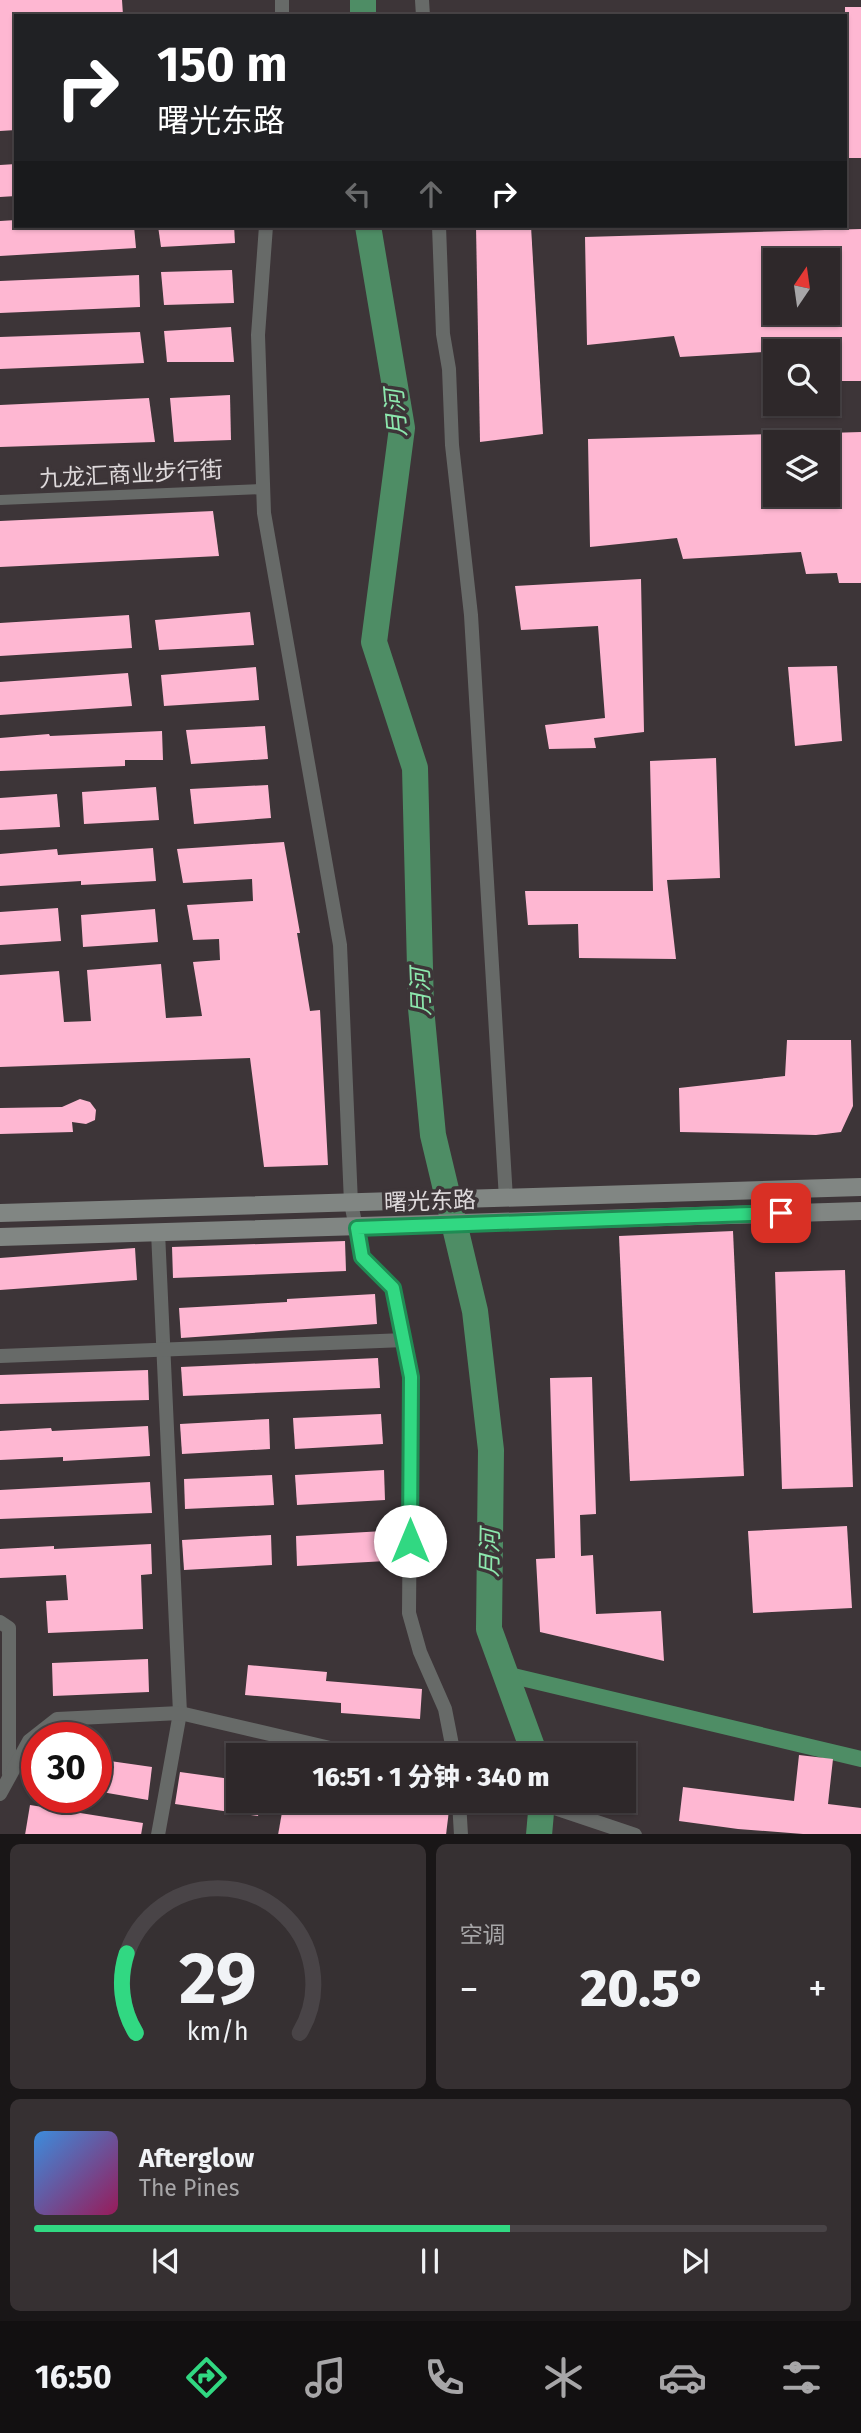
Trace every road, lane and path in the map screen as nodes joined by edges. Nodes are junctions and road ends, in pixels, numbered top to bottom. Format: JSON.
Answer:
{"nodes":[{"id":1,"x":266,"y":228,"type":"edge"},
{"id":2,"x":439,"y":228,"type":"edge"},
{"id":3,"x":263,"y":489,"type":"junction"},
{"id":4,"x":0,"y":500,"type":"edge"},
{"id":5,"x":861,"y":1187,"type":"edge"},
{"id":6,"x":506,"y":1199,"type":"junction"},
{"id":7,"x":351,"y":1203,"type":"junction"},
{"id":8,"x":861,"y":1211,"type":"edge"},
{"id":9,"x":0,"y":1213,"type":"edge"},
{"id":10,"x":357,"y":1228,"type":"junction"},
{"id":11,"x":158,"y":1232,"type":"junction"},
{"id":12,"x":0,"y":1237,"type":"edge"},
{"id":13,"x":405,"y":1340,"type":"junction"},
{"id":14,"x":163,"y":1349,"type":"junction"},
{"id":15,"x":0,"y":1356,"type":"edge"},
{"id":16,"x":0,"y":1622,"type":"edge"},
{"id":17,"x":180,"y":1713,"type":"junction"},
{"id":18,"x":309,"y":1743,"type":"edge"},
{"id":19,"x":452,"y":1743,"type":"edge"},
{"id":20,"x":9,"y":1775,"type":"junction"},
{"id":21,"x":0,"y":1794,"type":"edge"},
{"id":22,"x":460,"y":1813,"type":"edge"},
{"id":23,"x":571,"y":1813,"type":"edge"},
{"id":24,"x":158,"y":1834,"type":"edge"},
{"id":25,"x":461,"y":1834,"type":"edge"},
{"id":26,"x":632,"y":1834,"type":"edge"}],
"edges":[{"from":1,"to":3,"type":"street"},
{"from":2,"to":6,"type":"street"},
{"from":3,"to":4,"type":"street","name":"九龙汇商业步行街"},
{"from":3,"to":7,"type":"street"},
{"from":5,"to":6,"type":"main road","name":"曙光东路"},
{"from":6,"to":7,"type":"main road","name":"曙光东路"},
{"from":7,"to":9,"type":"main road","name":"曙光东路"},
{"from":7,"to":10,"type":"street"},
{"from":8,"to":10,"type":"main road","name":"曙光东路"},
{"from":10,"to":11,"type":"main road","name":"曙光东路"},
{"from":10,"to":13,"type":"street"},
{"from":11,"to":12,"type":"main road","name":"曙光东路"},
{"from":11,"to":14,"type":"street"},
{"from":13,"to":14,"type":"street"},
{"from":13,"to":19,"type":"street"},
{"from":14,"to":15,"type":"street"},
{"from":14,"to":17,"type":"street"},
{"from":16,"to":20,"type":"street"},
{"from":17,"to":18,"type":"street"},
{"from":17,"to":20,"type":"street"},
{"from":17,"to":24,"type":"street"},
{"from":20,"to":21,"type":"street"},
{"from":22,"to":25,"type":"street"},
{"from":23,"to":26,"type":"street"}]}
